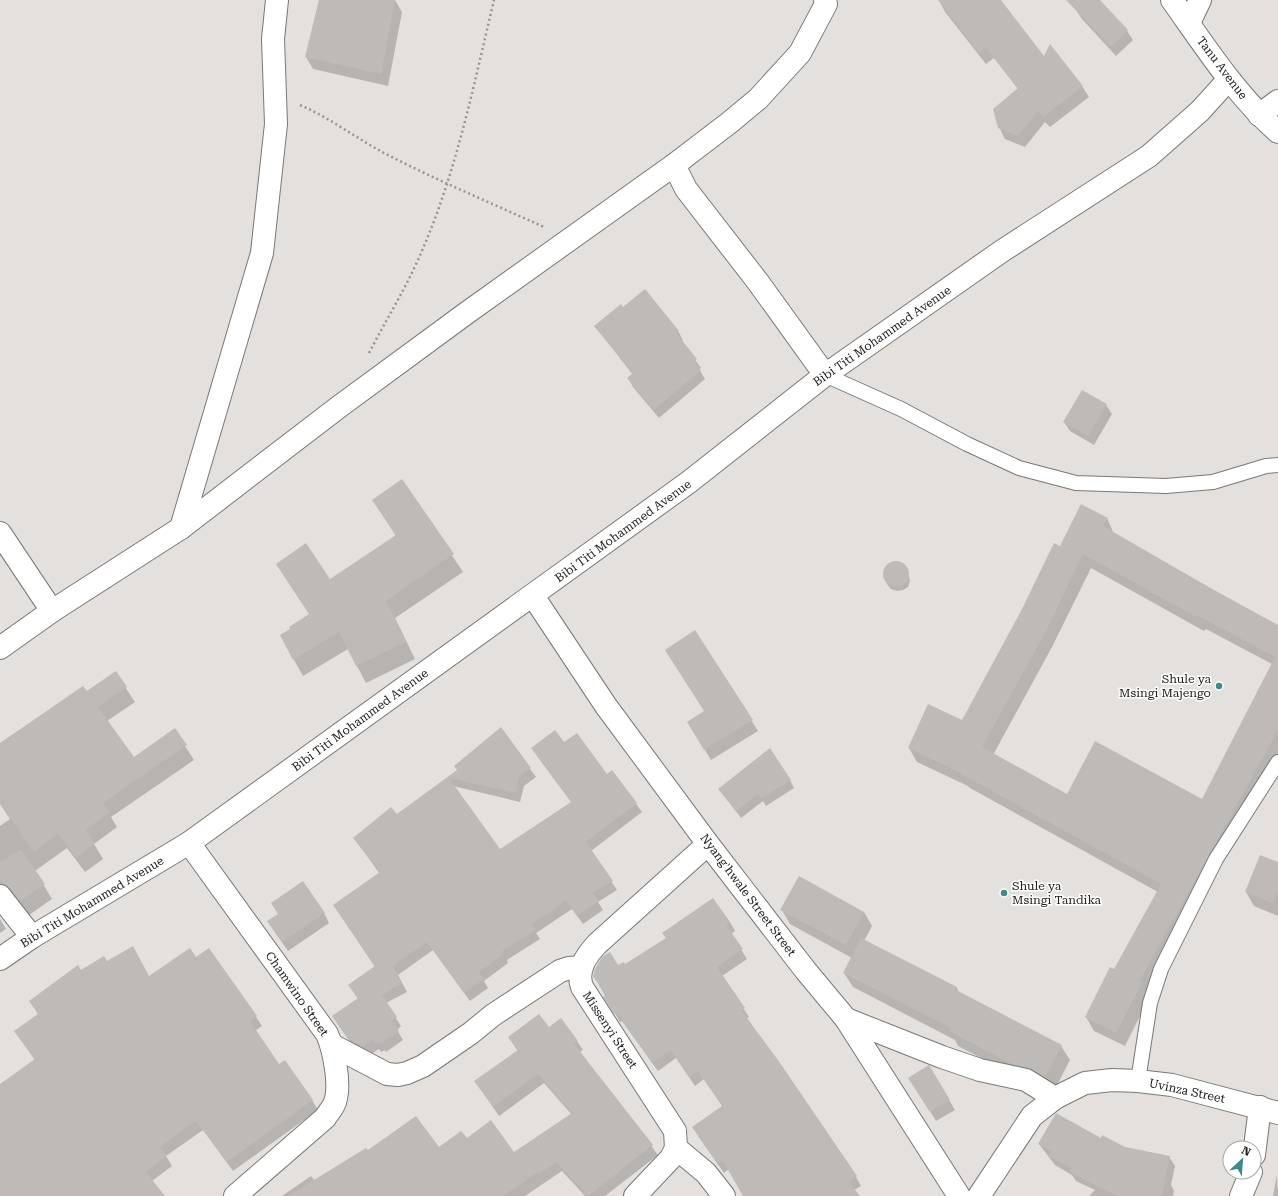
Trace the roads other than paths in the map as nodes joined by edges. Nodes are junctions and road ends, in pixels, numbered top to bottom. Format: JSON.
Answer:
{"nodes":[{"id":1,"x":277,"y":0,"type":"edge"},
{"id":2,"x":825,"y":0,"type":"edge"},
{"id":3,"x":1172,"y":0,"type":"edge"},
{"id":4,"x":1200,"y":0,"type":"edge"},
{"id":5,"x":1189,"y":23,"type":"junction"},
{"id":6,"x":1228,"y":80,"type":"junction"},
{"id":7,"x":1278,"y":101,"type":"edge"},
{"id":8,"x":1259,"y":115,"type":"junction"},
{"id":9,"x":1278,"y":132,"type":"edge"},
{"id":10,"x":674,"y":165,"type":"junction"},
{"id":11,"x":825,"y":375,"type":"junction"},
{"id":12,"x":1278,"y":464,"type":"edge"},
{"id":13,"x":181,"y":528,"type":"junction"},
{"id":14,"x":0,"y":533,"type":"edge"},
{"id":15,"x":533,"y":596,"type":"junction"},
{"id":16,"x":52,"y":611,"type":"junction"},
{"id":17,"x":0,"y":648,"type":"edge"},
{"id":18,"x":1278,"y":762,"type":"edge"},
{"id":19,"x":189,"y":843,"type":"junction"},
{"id":20,"x":708,"y":844,"type":"junction"},
{"id":21,"x":0,"y":896,"type":"edge"},
{"id":22,"x":32,"y":937,"type":"junction"},
{"id":23,"x":0,"y":959,"type":"edge"},
{"id":24,"x":582,"y":967,"type":"junction"},
{"id":25,"x":846,"y":1019,"type":"junction"},
{"id":26,"x":332,"y":1045,"type":"junction"},
{"id":27,"x":1138,"y":1081,"type":"junction"},
{"id":28,"x":1055,"y":1098,"type":"junction"},
{"id":29,"x":1269,"y":1110,"type":"edge"},
{"id":30,"x":1259,"y":1140,"type":"edge"},
{"id":31,"x":676,"y":1148,"type":"junction"},
{"id":32,"x":1248,"y":1180,"type":"edge"},
{"id":33,"x":235,"y":1196,"type":"edge"},
{"id":34,"x":635,"y":1196,"type":"edge"},
{"id":35,"x":724,"y":1196,"type":"edge"},
{"id":36,"x":959,"y":1196,"type":"edge"},
{"id":37,"x":979,"y":1196,"type":"edge"},
{"id":38,"x":1241,"y":1196,"type":"edge"}],
"edges":[{"from":1,"to":13,"type":"street"},
{"from":2,"to":10,"type":"street"},
{"from":3,"to":5,"type":"street","name":"Tanu Avenue"},
{"from":4,"to":5,"type":"street"},
{"from":5,"to":6,"type":"street","name":"Tanu Avenue"},
{"from":6,"to":8,"type":"street","name":"Tanu Avenue"},
{"from":6,"to":11,"type":"street","name":"Bibi Titi Mohammed Avenue"},
{"from":7,"to":8,"type":"street"},
{"from":8,"to":9,"type":"street","name":"Tanu Avenue"},
{"from":10,"to":11,"type":"street"},
{"from":10,"to":13,"type":"street"},
{"from":11,"to":12,"type":"lane"},
{"from":11,"to":15,"type":"street","name":"Bibi Titi Mohammed Avenue"},
{"from":13,"to":16,"type":"street"},
{"from":14,"to":16,"type":"street"},
{"from":15,"to":19,"type":"street","name":"Bibi Titi Mohammed Avenue"},
{"from":15,"to":20,"type":"street","name":"Nyang'hwale Street Street"},
{"from":16,"to":17,"type":"street"},
{"from":18,"to":27,"type":"lane"},
{"from":19,"to":22,"type":"street","name":"Bibi Titi Mohammed Avenue"},
{"from":19,"to":26,"type":"street","name":"Chamwino Street"},
{"from":20,"to":24,"type":"street"},
{"from":20,"to":25,"type":"street","name":"Nyang'hwale Street Street"},
{"from":21,"to":22,"type":"street"},
{"from":22,"to":23,"type":"street","name":"Bibi Titi Mohammed Avenue"},
{"from":24,"to":26,"type":"street"},
{"from":24,"to":31,"type":"street","name":"Missenyi Street"},
{"from":25,"to":28,"type":"street"},
{"from":25,"to":36,"type":"street","name":"Nyang'hwale Street Street"},
{"from":26,"to":33,"type":"street","name":"Chamwino Street"},
{"from":27,"to":28,"type":"street","name":"Uvinza Street"},
{"from":27,"to":29,"type":"street","name":"Uvinza Street"},
{"from":28,"to":37,"type":"street","name":"Uvinza Street"},
{"from":29,"to":30,"type":"street"},
{"from":31,"to":34,"type":"street"},
{"from":31,"to":35,"type":"street"},
{"from":32,"to":38,"type":"street"}]}
